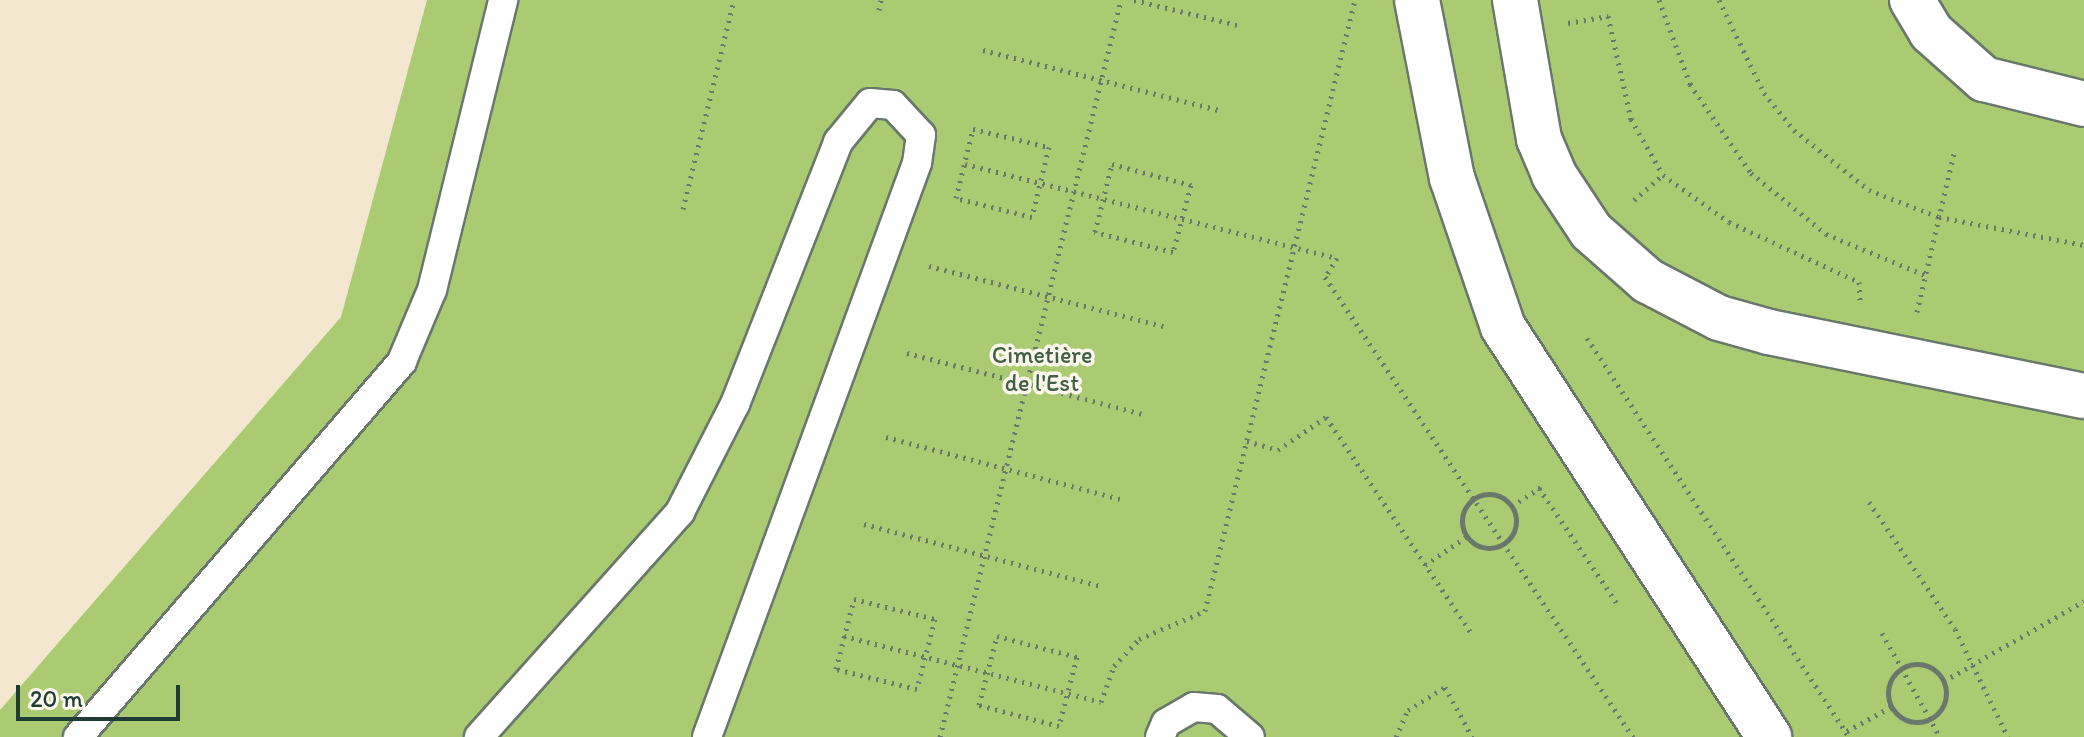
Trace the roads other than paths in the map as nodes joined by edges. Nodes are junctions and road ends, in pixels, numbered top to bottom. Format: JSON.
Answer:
{"nodes":[{"id":1,"x":503,"y":0,"type":"edge"},
{"id":2,"x":1417,"y":0,"type":"edge"},
{"id":3,"x":1515,"y":0,"type":"edge"},
{"id":4,"x":1912,"y":0,"type":"edge"},
{"id":5,"x":2084,"y":104,"type":"edge"},
{"id":6,"x":2084,"y":396,"type":"edge"},
{"id":7,"x":78,"y":737,"type":"edge"},
{"id":8,"x":479,"y":737,"type":"edge"},
{"id":9,"x":707,"y":737,"type":"edge"},
{"id":10,"x":1160,"y":737,"type":"edge"},
{"id":11,"x":1250,"y":737,"type":"edge"},
{"id":12,"x":1769,"y":737,"type":"edge"}],
"edges":[{"from":1,"to":7,"type":"lane"},
{"from":2,"to":12,"type":"street"},
{"from":3,"to":6,"type":"street"},
{"from":4,"to":5,"type":"street"},
{"from":8,"to":9,"type":"lane"},
{"from":10,"to":11,"type":"lane"}]}
